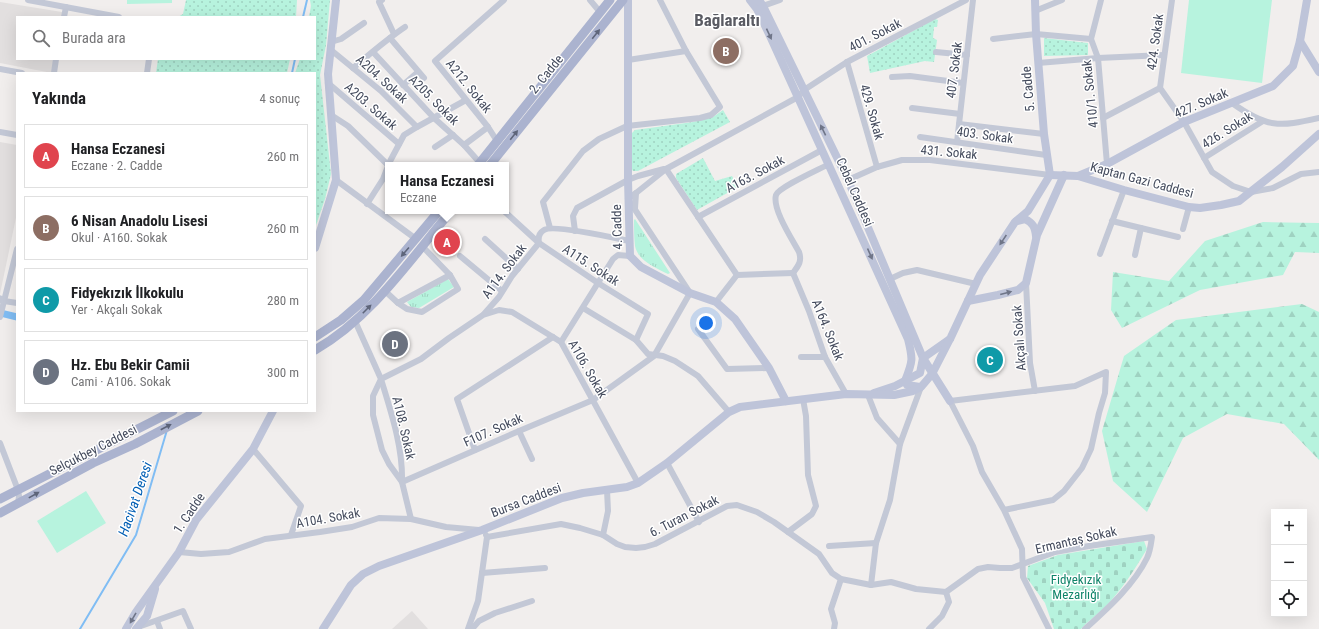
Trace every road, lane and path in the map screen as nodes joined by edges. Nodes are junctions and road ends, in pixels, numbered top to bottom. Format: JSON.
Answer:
{"nodes":[{"id":1,"x":28,"y":0,"type":"edge"},
{"id":2,"x":336,"y":0,"type":"edge"},
{"id":3,"x":382,"y":0,"type":"edge"},
{"id":4,"x":504,"y":0,"type":"edge"},
{"id":5,"x":590,"y":0,"type":"edge"},
{"id":6,"x":610,"y":0,"type":"edge"},
{"id":7,"x":623,"y":0,"type":"edge"},
{"id":8,"x":628,"y":0,"type":"edge"},
{"id":9,"x":660,"y":0,"type":"edge"},
{"id":10,"x":750,"y":0,"type":"edge"},
{"id":11,"x":780,"y":0,"type":"edge"},
{"id":12,"x":966,"y":0,"type":"edge"},
{"id":13,"x":973,"y":0,"type":"edge"},
{"id":14,"x":1035,"y":0,"type":"edge"},
{"id":15,"x":1062,"y":0,"type":"edge"},
{"id":16,"x":1101,"y":0,"type":"edge"},
{"id":17,"x":1172,"y":0,"type":"edge"},
{"id":18,"x":1307,"y":0,"type":"edge"},
{"id":19,"x":760,"y":5,"type":"edge"},
{"id":20,"x":66,"y":7,"type":"junction"},
{"id":21,"x":1035,"y":11,"type":"junction"},
{"id":22,"x":600,"y":12,"type":"junction"},
{"id":23,"x":64,"y":16,"type":"edge"},
{"id":24,"x":114,"y":16,"type":"edge"},
{"id":25,"x":364,"y":23,"type":"dead end"},
{"id":26,"x":405,"y":27,"type":"dead end"},
{"id":27,"x":1036,"y":34,"type":"junction"},
{"id":28,"x":392,"y":36,"type":"junction"},
{"id":29,"x":993,"y":39,"type":"dead end"},
{"id":30,"x":1091,"y":39,"type":"junction"},
{"id":31,"x":1300,"y":41,"type":"junction"},
{"id":32,"x":331,"y":46,"type":"junction"},
{"id":33,"x":686,"y":51,"type":"junction"},
{"id":34,"x":373,"y":52,"type":"junction"},
{"id":35,"x":936,"y":52,"type":"dead end"},
{"id":36,"x":967,"y":55,"type":"junction"},
{"id":37,"x":1164,"y":55,"type":"junction"},
{"id":38,"x":1098,"y":58,"type":"junction"},
{"id":39,"x":56,"y":60,"type":"edge"},
{"id":40,"x":149,"y":60,"type":"edge"},
{"id":41,"x":628,"y":60,"type":"junction"},
{"id":42,"x":847,"y":62,"type":"junction"},
{"id":43,"x":1038,"y":63,"type":"junction"},
{"id":44,"x":353,"y":68,"type":"junction"},
{"id":45,"x":0,"y":69,"type":"edge"},
{"id":46,"x":16,"y":72,"type":"edge"},
{"id":47,"x":54,"y":72,"type":"edge"},
{"id":48,"x":147,"y":72,"type":"edge"},
{"id":49,"x":418,"y":72,"type":"junction"},
{"id":50,"x":1319,"y":72,"type":"edge"},
{"id":51,"x":892,"y":77,"type":"dead end"},
{"id":52,"x":424,"y":78,"type":"dead end"},
{"id":53,"x":328,"y":83,"type":"junction"},
{"id":54,"x":963,"y":83,"type":"junction"},
{"id":55,"x":403,"y":85,"type":"junction"},
{"id":56,"x":1160,"y":88,"type":"junction"},
{"id":57,"x":804,"y":90,"type":"junction"},
{"id":58,"x":798,"y":97,"type":"junction"},
{"id":59,"x":466,"y":100,"type":"junction"},
{"id":60,"x":1232,"y":103,"type":"junction"},
{"id":61,"x":912,"y":108,"type":"dead end"},
{"id":62,"x":960,"y":114,"type":"junction"},
{"id":63,"x":331,"y":115,"type":"junction"},
{"id":64,"x":434,"y":118,"type":"junction"},
{"id":65,"x":1103,"y":118,"type":"junction"},
{"id":66,"x":1319,"y":118,"type":"edge"},
{"id":67,"x":1263,"y":121,"type":"junction"},
{"id":68,"x":1184,"y":122,"type":"junction"},
{"id":69,"x":959,"y":124,"type":"junction"},
{"id":70,"x":488,"y":126,"type":"junction"},
{"id":71,"x":628,"y":126,"type":"junction"},
{"id":72,"x":417,"y":127,"type":"junction"},
{"id":73,"x":0,"y":132,"type":"edge"},
{"id":74,"x":1044,"y":134,"type":"junction"},
{"id":75,"x":1319,"y":134,"type":"edge"},
{"id":76,"x":16,"y":135,"type":"edge"},
{"id":77,"x":452,"y":135,"type":"junction"},
{"id":78,"x":920,"y":137,"type":"dead end"},
{"id":79,"x":497,"y":141,"type":"junction"},
{"id":80,"x":956,"y":142,"type":"junction"},
{"id":81,"x":399,"y":144,"type":"junction"},
{"id":82,"x":464,"y":145,"type":"junction"},
{"id":83,"x":435,"y":147,"type":"dead end"},
{"id":84,"x":822,"y":150,"type":"junction"},
{"id":85,"x":835,"y":154,"type":"junction"},
{"id":86,"x":1046,"y":155,"type":"junction"},
{"id":87,"x":1204,"y":158,"type":"junction"},
{"id":88,"x":828,"y":161,"type":"junction"},
{"id":89,"x":385,"y":162,"type":"edge"},
{"id":90,"x":390,"y":162,"type":"edge"},
{"id":91,"x":477,"y":162,"type":"edge"},
{"id":92,"x":481,"y":162,"type":"edge"},
{"id":93,"x":492,"y":162,"type":"edge"},
{"id":94,"x":1107,"y":164,"type":"junction"},
{"id":95,"x":877,"y":167,"type":"junction"},
{"id":96,"x":666,"y":169,"type":"junction"},
{"id":97,"x":1319,"y":172,"type":"edge"},
{"id":98,"x":385,"y":173,"type":"edge"},
{"id":99,"x":1050,"y":175,"type":"junction"},
{"id":100,"x":1064,"y":175,"type":"junction"},
{"id":101,"x":1078,"y":176,"type":"junction"},
{"id":102,"x":336,"y":180,"type":"junction"},
{"id":103,"x":628,"y":180,"type":"junction"},
{"id":104,"x":848,"y":180,"type":"junction"},
{"id":105,"x":1124,"y":190,"type":"junction"},
{"id":106,"x":1251,"y":192,"type":"junction"},
{"id":107,"x":636,"y":193,"type":"junction"},
{"id":108,"x":628,"y":199,"type":"junction"},
{"id":109,"x":367,"y":204,"type":"junction"},
{"id":110,"x":1189,"y":206,"type":"junction"},
{"id":111,"x":635,"y":208,"type":"junction"},
{"id":112,"x":438,"y":214,"type":"edge"},
{"id":113,"x":448,"y":214,"type":"edge"},
{"id":114,"x":507,"y":214,"type":"edge"},
{"id":115,"x":698,"y":217,"type":"junction"},
{"id":116,"x":1112,"y":221,"type":"junction"},
{"id":117,"x":1015,"y":222,"type":"junction"},
{"id":118,"x":550,"y":228,"type":"junction"},
{"id":119,"x":1142,"y":228,"type":"junction"},
{"id":120,"x":1183,"y":229,"type":"dead end"},
{"id":121,"x":575,"y":231,"type":"junction"},
{"id":122,"x":1036,"y":236,"type":"junction"},
{"id":123,"x":1178,"y":237,"type":"dead end"},
{"id":124,"x":485,"y":239,"type":"dead end"},
{"id":125,"x":629,"y":241,"type":"junction"},
{"id":126,"x":419,"y":242,"type":"junction"},
{"id":127,"x":539,"y":244,"type":"junction"},
{"id":128,"x":316,"y":245,"type":"edge"},
{"id":129,"x":16,"y":253,"type":"edge"},
{"id":130,"x":1100,"y":254,"type":"dead end"},
{"id":131,"x":1135,"y":255,"type":"dead end"},
{"id":132,"x":460,"y":256,"type":"dead end"},
{"id":133,"x":630,"y":256,"type":"junction"},
{"id":134,"x":518,"y":269,"type":"junction"},
{"id":135,"x":794,"y":273,"type":"junction"},
{"id":136,"x":450,"y":275,"type":"junction"},
{"id":137,"x":736,"y":275,"type":"junction"},
{"id":138,"x":890,"y":279,"type":"junction"},
{"id":139,"x":598,"y":283,"type":"junction"},
{"id":140,"x":1026,"y":283,"type":"junction"},
{"id":141,"x":976,"y":284,"type":"junction"},
{"id":142,"x":385,"y":291,"type":"junction"},
{"id":143,"x":502,"y":291,"type":"junction"},
{"id":144,"x":690,"y":293,"type":"junction"},
{"id":145,"x":2,"y":300,"type":"edge"},
{"id":146,"x":968,"y":301,"type":"junction"},
{"id":147,"x":716,"y":302,"type":"junction"},
{"id":148,"x":16,"y":303,"type":"edge"},
{"id":149,"x":398,"y":303,"type":"junction"},
{"id":150,"x":583,"y":308,"type":"junction"},
{"id":151,"x":483,"y":315,"type":"junction"},
{"id":152,"x":0,"y":317,"type":"edge"},
{"id":153,"x":355,"y":321,"type":"junction"},
{"id":154,"x":698,"y":329,"type":"dead end"},
{"id":155,"x":316,"y":336,"type":"edge"},
{"id":156,"x":553,"y":337,"type":"junction"},
{"id":157,"x":951,"y":337,"type":"junction"},
{"id":158,"x":636,"y":340,"type":"junction"},
{"id":159,"x":561,"y":342,"type":"junction"},
{"id":160,"x":316,"y":349,"type":"edge"},
{"id":161,"x":654,"y":356,"type":"junction"},
{"id":162,"x":800,"y":357,"type":"dead end"},
{"id":163,"x":825,"y":357,"type":"junction"},
{"id":164,"x":923,"y":358,"type":"junction"},
{"id":165,"x":769,"y":368,"type":"junction"},
{"id":166,"x":932,"y":374,"type":"junction"},
{"id":167,"x":381,"y":379,"type":"junction"},
{"id":168,"x":905,"y":381,"type":"junction"},
{"id":169,"x":921,"y":388,"type":"junction"},
{"id":170,"x":1035,"y":391,"type":"junction"},
{"id":171,"x":846,"y":394,"type":"junction"},
{"id":172,"x":868,"y":395,"type":"junction"},
{"id":173,"x":803,"y":399,"type":"junction"},
{"id":174,"x":593,"y":400,"type":"junction"},
{"id":175,"x":786,"y":401,"type":"junction"},
{"id":176,"x":950,"y":401,"type":"junction"},
{"id":177,"x":171,"y":412,"type":"edge"},
{"id":178,"x":196,"y":412,"type":"edge"},
{"id":179,"x":273,"y":412,"type":"edge"},
{"id":180,"x":729,"y":412,"type":"junction"},
{"id":181,"x":519,"y":431,"type":"junction"},
{"id":182,"x":0,"y":443,"type":"edge"},
{"id":183,"x":900,"y":444,"type":"junction"},
{"id":184,"x":253,"y":449,"type":"junction"},
{"id":185,"x":475,"y":450,"type":"junction"},
{"id":186,"x":92,"y":452,"type":"junction"},
{"id":187,"x":532,"y":459,"type":"dead end"},
{"id":188,"x":94,"y":463,"type":"junction"},
{"id":189,"x":667,"y":463,"type":"junction"},
{"id":190,"x":402,"y":482,"type":"junction"},
{"id":191,"x":638,"y":483,"type":"junction"},
{"id":192,"x":18,"y":490,"type":"junction"},
{"id":193,"x":607,"y":490,"type":"junction"},
{"id":194,"x":0,"y":499,"type":"edge"},
{"id":195,"x":18,"y":504,"type":"junction"},
{"id":196,"x":1004,"y":510,"type":"junction"},
{"id":197,"x":0,"y":513,"type":"edge"},
{"id":198,"x":411,"y":519,"type":"junction"},
{"id":199,"x":699,"y":522,"type":"junction"},
{"id":200,"x":482,"y":530,"type":"junction"},
{"id":201,"x":788,"y":532,"type":"junction"},
{"id":202,"x":291,"y":535,"type":"junction"},
{"id":203,"x":603,"y":535,"type":"junction"},
{"id":204,"x":487,"y":537,"type":"junction"},
{"id":205,"x":876,"y":543,"type":"junction"},
{"id":206,"x":829,"y":546,"type":"dead end"},
{"id":207,"x":179,"y":552,"type":"junction"},
{"id":208,"x":1023,"y":564,"type":"junction"},
{"id":209,"x":545,"y":568,"type":"dead end"},
{"id":210,"x":482,"y":573,"type":"junction"},
{"id":211,"x":841,"y":579,"type":"junction"},
{"id":212,"x":156,"y":584,"type":"junction"},
{"id":213,"x":870,"y":585,"type":"junction"},
{"id":214,"x":946,"y":592,"type":"junction"},
{"id":215,"x":532,"y":601,"type":"dead end"},
{"id":216,"x":156,"y":620,"type":"junction"},
{"id":217,"x":137,"y":628,"type":"edge"},
{"id":218,"x":126,"y":629,"type":"edge"},
{"id":219,"x":160,"y":629,"type":"edge"},
{"id":220,"x":191,"y":629,"type":"edge"},
{"id":221,"x":322,"y":629,"type":"edge"},
{"id":222,"x":468,"y":629,"type":"edge"},
{"id":223,"x":472,"y":629,"type":"edge"},
{"id":224,"x":834,"y":629,"type":"edge"},
{"id":225,"x":929,"y":629,"type":"edge"},
{"id":226,"x":1049,"y":629,"type":"edge"},
{"id":227,"x":1086,"y":629,"type":"edge"}],
"edges":[{"from":1,"to":20,"type":"street"},
{"from":2,"to":32,"type":"main road"},
{"from":3,"to":28,"type":"street"},
{"from":4,"to":59,"type":"street","name":"A212. Sokak"},
{"from":5,"to":22,"type":"street"},
{"from":6,"to":22,"type":"main road","name":"2. Cadde"},
{"from":93,"to":7,"type":"main road","name":"2. Cadde","one_way":true},
{"from":8,"to":41,"type":"main road","name":"4. Cadde"},
{"from":9,"to":33,"type":"street"},
{"from":10,"to":19,"type":"main road","name":"Cebel Caddesi"},
{"from":11,"to":19,"type":"street"},
{"from":12,"to":42,"type":"street","name":"401. Sokak"},
{"from":13,"to":36,"type":"street","name":"407. Sokak"},
{"from":14,"to":21,"type":"main road","name":"5. Cadde"},
{"from":15,"to":21,"type":"street"},
{"from":16,"to":30,"type":"street"},
{"from":17,"to":37,"type":"street","name":"424. Sokak"},
{"from":18,"to":31,"type":"main road","name":"427. Sokak"},
{"from":19,"to":57,"type":"main road","name":"Cebel Caddesi"},
{"from":19,"to":58,"type":"main road","name":"Cebel Caddesi","one_way":true},
{"from":20,"to":23,"type":"street"},
{"from":20,"to":24,"type":"street"},
{"from":21,"to":27,"type":"main road","name":"5. Cadde"},
{"from":22,"to":79,"type":"main road","name":"2. Cadde"},
{"from":25,"to":32,"type":"street"},
{"from":26,"to":28,"type":"street"},
{"from":27,"to":29,"type":"street"},
{"from":27,"to":30,"type":"street"},
{"from":27,"to":43,"type":"main road","name":"5. Cadde"},
{"from":28,"to":34,"type":"street"},
{"from":28,"to":49,"type":"street"},
{"from":30,"to":38,"type":"street","name":"410/1. Sokak"},
{"from":31,"to":50,"type":"main road"},
{"from":31,"to":60,"type":"main road","name":"427. Sokak"},
{"from":32,"to":44,"type":"street","name":"A204. Sokak"},
{"from":32,"to":53,"type":"main road"},
{"from":33,"to":41,"type":"street"},
{"from":33,"to":71,"type":"street"},
{"from":34,"to":44,"type":"street"},
{"from":34,"to":55,"type":"street","name":"A205. Sokak"},
{"from":35,"to":36,"type":"street"},
{"from":36,"to":54,"type":"street","name":"407. Sokak"},
{"from":37,"to":38,"type":"street"},
{"from":37,"to":56,"type":"street","name":"424. Sokak"},
{"from":38,"to":43,"type":"street"},
{"from":38,"to":65,"type":"street","name":"410/1. Sokak"},
{"from":39,"to":47,"type":"street"},
{"from":40,"to":48,"type":"street"},
{"from":41,"to":71,"type":"main road","name":"4. Cadde"},
{"from":42,"to":57,"type":"street","name":"401. Sokak"},
{"from":42,"to":95,"type":"street","name":"429. Sokak"},
{"from":43,"to":74,"type":"main road","name":"5. Cadde"},
{"from":44,"to":72,"type":"street","name":"A204. Sokak"},
{"from":45,"to":46,"type":"street"},
{"from":49,"to":52,"type":"street"},
{"from":49,"to":55,"type":"street"},
{"from":51,"to":54,"type":"street"},
{"from":53,"to":63,"type":"main road"},
{"from":53,"to":81,"type":"street","name":"A203. Sokak"},
{"from":54,"to":62,"type":"street","name":"407. Sokak"},
{"from":55,"to":64,"type":"street","name":"A205. Sokak"},
{"from":56,"to":65,"type":"street","name":"424. Sokak"},
{"from":56,"to":68,"type":"street","name":"424. Sokak"},
{"from":57,"to":58,"type":"street","name":"401. Sokak"},
{"from":85,"to":57,"type":"main road","name":"Cebel Caddesi","one_way":true},
{"from":58,"to":84,"type":"main road","name":"Cebel Caddesi"},
{"from":58,"to":96,"type":"street"},
{"from":59,"to":64,"type":"street"},
{"from":59,"to":70,"type":"street","name":"A212. Sokak"},
{"from":60,"to":67,"type":"street","name":"426. Sokak"},
{"from":60,"to":68,"type":"main road","name":"427. Sokak"},
{"from":61,"to":62,"type":"street"},
{"from":62,"to":69,"type":"street","name":"407. Sokak"},
{"from":63,"to":89,"type":"street"},
{"from":63,"to":102,"type":"main road"},
{"from":64,"to":72,"type":"street"},
{"from":64,"to":77,"type":"street","name":"A205. Sokak"},
{"from":65,"to":94,"type":"street","name":"410/1. Sokak"},
{"from":66,"to":67,"type":"street","name":"426. Sokak"},
{"from":67,"to":87,"type":"street","name":"426. Sokak"},
{"from":68,"to":87,"type":"street","name":"424. Sokak"},
{"from":68,"to":94,"type":"main road","name":"427. Sokak"},
{"from":69,"to":74,"type":"street"},
{"from":69,"to":80,"type":"street","name":"407. Sokak"},
{"from":70,"to":79,"type":"street","name":"A212. Sokak"},
{"from":70,"to":82,"type":"street"},
{"from":71,"to":103,"type":"main road","name":"4. Cadde"},
{"from":71,"to":118,"type":"street"},
{"from":72,"to":81,"type":"street"},
{"from":73,"to":76,"type":"street"},
{"from":74,"to":86,"type":"main road","name":"5. Cadde"},
{"from":75,"to":106,"type":"main road","name":"Kaptan Gazi Caddesi"},
{"from":77,"to":82,"type":"street","name":"A205. Sokak"},
{"from":77,"to":83,"type":"street"},
{"from":78,"to":80,"type":"street","name":"403. Sokak"},
{"from":79,"to":92,"type":"main road","name":"2. Cadde"},
{"from":80,"to":86,"type":"street","name":"403. Sokak"},
{"from":81,"to":90,"type":"street"},
{"from":82,"to":91,"type":"street","name":"A205. Sokak"},
{"from":84,"to":88,"type":"main road","name":"Cebel Caddesi"},
{"from":84,"to":115,"type":"street","name":"A163. Sokak"},
{"from":85,"to":88,"type":"main road"},
{"from":85,"to":104,"type":"main road","name":"Cebel Caddesi"},
{"from":86,"to":99,"type":"main road","name":"5. Cadde"},
{"from":87,"to":106,"type":"street","name":"424. Sokak"},
{"from":88,"to":135,"type":"street"},
{"from":88,"to":168,"type":"main road","name":"Cebel Caddesi","one_way":true},
{"from":94,"to":101,"type":"main road","name":"427. Sokak"},
{"from":95,"to":99,"type":"street","name":"431. Sokak"},
{"from":95,"to":104,"type":"street","name":"431. Sokak"},
{"from":96,"to":103,"type":"street"},
{"from":96,"to":107,"type":"street"},
{"from":96,"to":115,"type":"street"},
{"from":97,"to":106,"type":"street"},
{"from":98,"to":109,"type":"street"},
{"from":99,"to":100,"type":"main road","name":"427. Sokak"},
{"from":99,"to":117,"type":"main road"},
{"from":100,"to":101,"type":"main road","name":"427. Sokak"},
{"from":100,"to":122,"type":"main road"},
{"from":101,"to":105,"type":"main road","name":"Kaptan Gazi Caddesi"},
{"from":102,"to":109,"type":"street"},
{"from":102,"to":128,"type":"main road"},
{"from":103,"to":108,"type":"main road","name":"4. Cadde"},
{"from":103,"to":121,"type":"street"},
{"from":104,"to":138,"type":"main road","name":"Cebel Caddesi"},
{"from":105,"to":110,"type":"main road","name":"Kaptan Gazi Caddesi"},
{"from":105,"to":116,"type":"street"},
{"from":106,"to":110,"type":"main road","name":"Kaptan Gazi Caddesi"},
{"from":107,"to":108,"type":"street"},
{"from":107,"to":111,"type":"street"},
{"from":108,"to":111,"type":"street"},
{"from":108,"to":125,"type":"main road","name":"4. Cadde"},
{"from":109,"to":126,"type":"street"},
{"from":110,"to":120,"type":"street"},
{"from":111,"to":144,"type":"street"},
{"from":112,"to":126,"type":"main road"},
{"from":113,"to":126,"type":"main road"},
{"from":114,"to":127,"type":"street","name":"A115. Sokak"},
{"from":115,"to":137,"type":"street"},
{"from":116,"to":119,"type":"street"},
{"from":116,"to":130,"type":"street"},
{"from":117,"to":122,"type":"main road"},
{"from":117,"to":141,"type":"main road","one_way":true},
{"from":118,"to":121,"type":"street"},
{"from":118,"to":127,"type":"street","name":"A114. Sokak"},
{"from":119,"to":123,"type":"street"},
{"from":119,"to":131,"type":"street"},
{"from":121,"to":125,"type":"street"},
{"from":122,"to":140,"type":"main road"},
{"from":124,"to":134,"type":"street"},
{"from":125,"to":133,"type":"main road","name":"4. Cadde"},
{"from":126,"to":136,"type":"street"},
{"from":126,"to":142,"type":"main road"},
{"from":126,"to":155,"type":"main road","one_way":true},
{"from":127,"to":134,"type":"street","name":"A114. Sokak"},
{"from":127,"to":139,"type":"street","name":"A115. Sokak"},
{"from":129,"to":145,"type":"street"},
{"from":132,"to":143,"type":"street"},
{"from":133,"to":139,"type":"street"},
{"from":133,"to":144,"type":"main road","name":"4. Cadde"},
{"from":134,"to":143,"type":"street","name":"A114. Sokak"},
{"from":135,"to":137,"type":"street"},
{"from":135,"to":163,"type":"street","name":"A164. Sokak"},
{"from":136,"to":149,"type":"street"},
{"from":136,"to":149,"type":"street"},
{"from":137,"to":147,"type":"street"},
{"from":138,"to":141,"type":"street"},
{"from":138,"to":164,"type":"main road","name":"Cebel Caddesi"},
{"from":139,"to":150,"type":"street"},
{"from":139,"to":158,"type":"street","name":"A115. Sokak"},
{"from":146,"to":140,"type":"main road","one_way":true},
{"from":140,"to":170,"type":"street","name":"Akçalı Sokak"},
{"from":141,"to":146,"type":"main road"},
{"from":142,"to":149,"type":"street"},
{"from":153,"to":142,"type":"main road","one_way":true},
{"from":143,"to":151,"type":"street","name":"A114. Sokak"},
{"from":144,"to":147,"type":"main road","name":"4. Cadde"},
{"from":144,"to":161,"type":"street"},
{"from":145,"to":148,"type":"street"},
{"from":145,"to":152,"type":"street"},
{"from":146,"to":157,"type":"main road"},
{"from":147,"to":165,"type":"main road","name":"4. Cadde"},
{"from":150,"to":158,"type":"street"},
{"from":150,"to":159,"type":"street"},
{"from":151,"to":156,"type":"street","name":"A106. Sokak"},
{"from":151,"to":167,"type":"street","name":"A106. Sokak"},
{"from":153,"to":160,"type":"main road"},
{"from":153,"to":167,"type":"street","name":"A108. Sokak"},
{"from":154,"to":165,"type":"street"},
{"from":156,"to":159,"type":"street","name":"A106. Sokak"},
{"from":156,"to":185,"type":"street"},
{"from":157,"to":164,"type":"main road"},
{"from":157,"to":166,"type":"main road"},
{"from":158,"to":161,"type":"street"},
{"from":159,"to":174,"type":"street","name":"A106. Sokak"},
{"from":161,"to":174,"type":"street","name":"F107. Sokak"},
{"from":161,"to":180,"type":"street"},
{"from":162,"to":163,"type":"street"},
{"from":163,"to":171,"type":"street","name":"A164. Sokak"},
{"from":164,"to":166,"type":"main road","name":"Cebel Caddesi"},
{"from":164,"to":168,"type":"main road"},
{"from":165,"to":175,"type":"main road","name":"4. Cadde"},
{"from":166,"to":169,"type":"main road"},
{"from":166,"to":176,"type":"main road","name":"Cebel Caddesi"},
{"from":167,"to":190,"type":"street","name":"A108. Sokak"},
{"from":167,"to":190,"type":"street","name":"A108. Sokak"},
{"from":168,"to":169,"type":"main road"},
{"from":168,"to":172,"type":"main road"},
{"from":169,"to":172,"type":"main road","name":"Bursa Caddesi"},
{"from":169,"to":183,"type":"street"},
{"from":170,"to":176,"type":"street"},
{"from":170,"to":196,"type":"street"},
{"from":171,"to":172,"type":"main road","name":"Bursa Caddesi"},
{"from":171,"to":173,"type":"main road","name":"Bursa Caddesi"},
{"from":172,"to":183,"type":"street"},
{"from":173,"to":175,"type":"main road","name":"Bursa Caddesi"},
{"from":173,"to":201,"type":"street"},
{"from":174,"to":181,"type":"street","name":"F107. Sokak"},
{"from":174,"to":191,"type":"street","name":"A106. Sokak"},
{"from":175,"to":180,"type":"main road","name":"Bursa Caddesi"},
{"from":176,"to":196,"type":"street"},
{"from":177,"to":186,"type":"main road","name":"Selçukbey Caddesi"},
{"from":188,"to":178,"type":"main road","name":"Selçukbey Caddesi","one_way":true},
{"from":179,"to":184,"type":"main road","name":"1. Cadde"},
{"from":180,"to":189,"type":"main road","name":"Bursa Caddesi"},
{"from":181,"to":185,"type":"street","name":"F107. Sokak"},
{"from":181,"to":187,"type":"street"},
{"from":182,"to":192,"type":"street"},
{"from":183,"to":205,"type":"street"},
{"from":184,"to":202,"type":"street"},
{"from":184,"to":207,"type":"main road","name":"1. Cadde"},
{"from":185,"to":190,"type":"street","name":"F107. Sokak"},
{"from":186,"to":188,"type":"main road"},
{"from":186,"to":192,"type":"main road","name":"Selçukbey Caddesi"},
{"from":195,"to":188,"type":"main road","name":"Selçukbey Caddesi","one_way":true},
{"from":189,"to":191,"type":"main road","name":"Bursa Caddesi"},
{"from":189,"to":199,"type":"street"},
{"from":190,"to":198,"type":"street","name":"A108. Sokak"},
{"from":191,"to":193,"type":"main road","name":"Bursa Caddesi"},
{"from":192,"to":194,"type":"main road","name":"Selçukbey Caddesi"},
{"from":192,"to":195,"type":"street"},
{"from":193,"to":200,"type":"main road","name":"Bursa Caddesi"},
{"from":193,"to":203,"type":"street"},
{"from":195,"to":197,"type":"main road","name":"Selçukbey Caddesi"},
{"from":196,"to":208,"type":"street"},
{"from":198,"to":200,"type":"street","name":"A104. Sokak"},
{"from":198,"to":202,"type":"street","name":"A104. Sokak"},
{"from":199,"to":201,"type":"street","name":"6. Turan Sokak"},
{"from":199,"to":203,"type":"street","name":"6. Turan Sokak"},
{"from":200,"to":204,"type":"street"},
{"from":200,"to":221,"type":"main road","name":"Bursa Caddesi"},
{"from":201,"to":211,"type":"street","name":"6. Turan Sokak"},
{"from":202,"to":207,"type":"street","name":"A104. Sokak"},
{"from":203,"to":204,"type":"street","name":"6. Turan Sokak"},
{"from":204,"to":210,"type":"street"},
{"from":205,"to":206,"type":"street"},
{"from":205,"to":213,"type":"street"},
{"from":207,"to":212,"type":"main road","name":"1. Cadde"},
{"from":208,"to":214,"type":"street","name":"Ermantaş Sokak"},
{"from":208,"to":226,"type":"street"},
{"from":208,"to":227,"type":"street","name":"Ermantaş Sokak"},
{"from":209,"to":210,"type":"street"},
{"from":210,"to":222,"type":"street"},
{"from":211,"to":213,"type":"street"},
{"from":211,"to":224,"type":"street"},
{"from":212,"to":217,"type":"main road"},
{"from":212,"to":218,"type":"main road","name":"1. Cadde","one_way":true},
{"from":213,"to":214,"type":"street"},
{"from":214,"to":225,"type":"street"},
{"from":215,"to":223,"type":"street"},
{"from":216,"to":217,"type":"street"},
{"from":216,"to":219,"type":"street"},
{"from":216,"to":220,"type":"street"}]}
